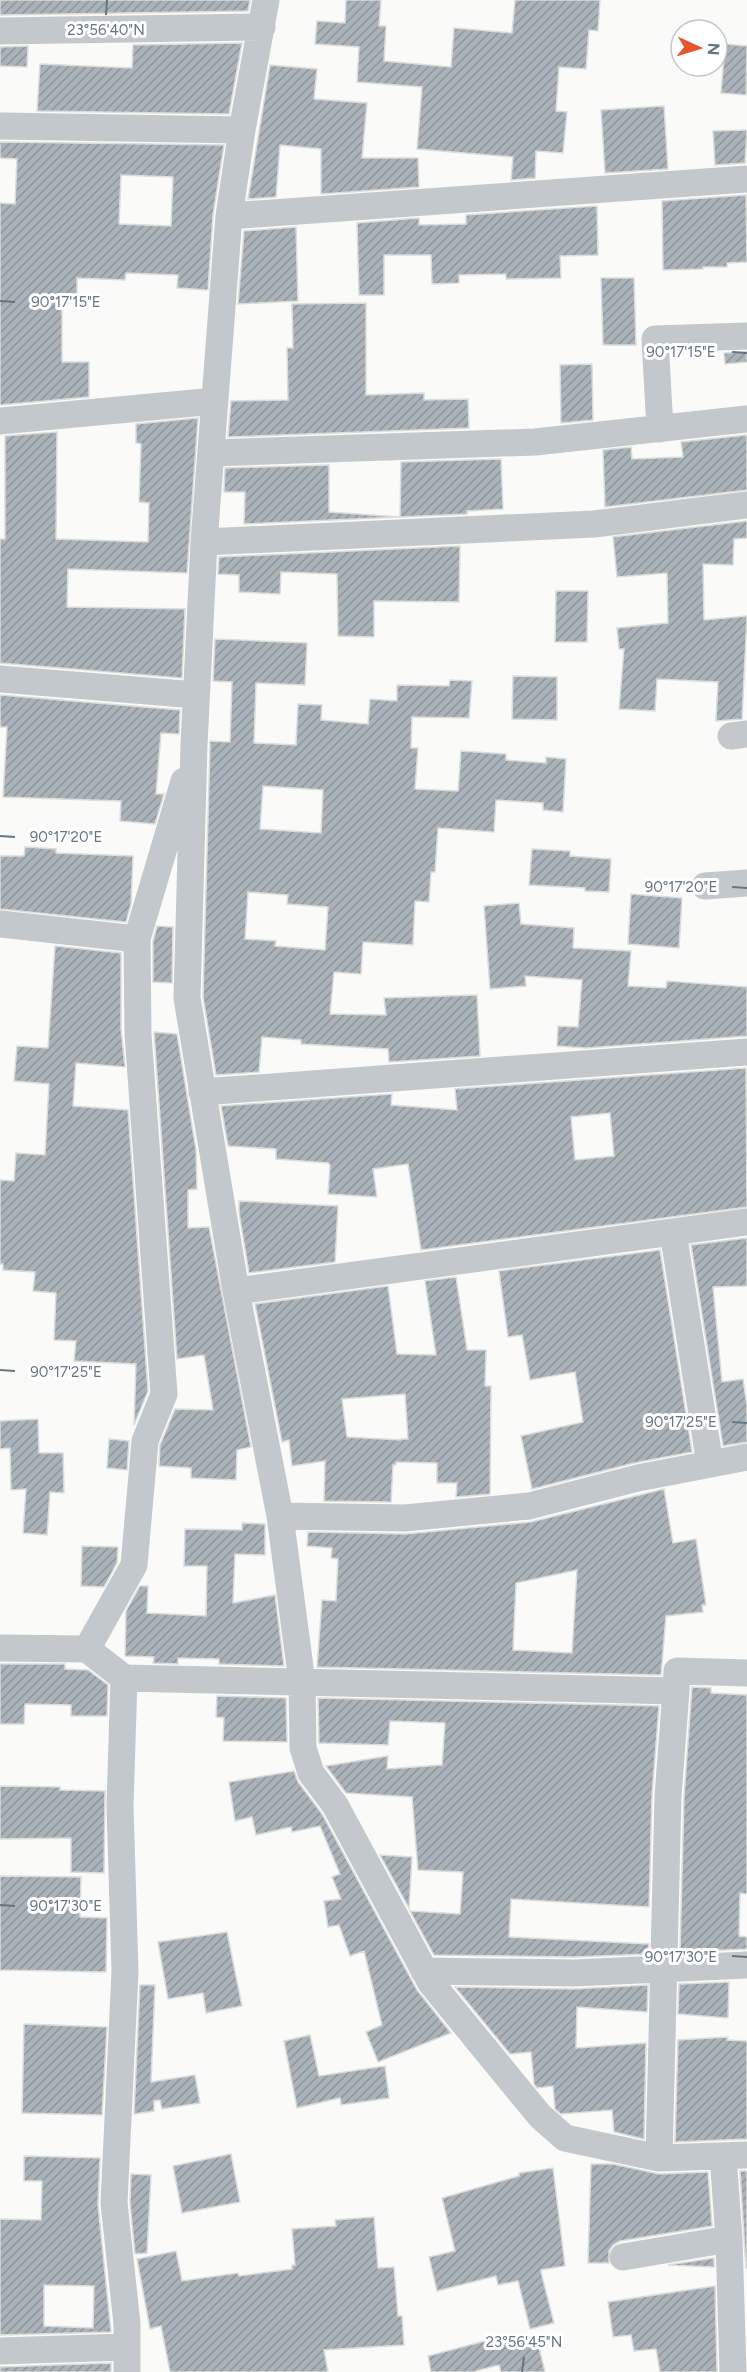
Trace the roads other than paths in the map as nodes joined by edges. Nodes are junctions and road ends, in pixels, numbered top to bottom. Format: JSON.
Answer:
{"nodes":[{"id":1,"x":267,"y":0,"type":"edge"},
{"id":2,"x":262,"y":27,"type":"junction"},
{"id":3,"x":0,"y":31,"type":"edge"},
{"id":4,"x":0,"y":126,"type":"edge"},
{"id":5,"x":242,"y":130,"type":"junction"},
{"id":6,"x":747,"y":179,"type":"edge"},
{"id":7,"x":229,"y":216,"type":"junction"},
{"id":8,"x":747,"y":336,"type":"edge"},
{"id":9,"x":215,"y":401,"type":"junction"},
{"id":10,"x":747,"y":419,"type":"edge"},
{"id":11,"x":0,"y":421,"type":"edge"},
{"id":12,"x":660,"y":429,"type":"junction"},
{"id":13,"x":213,"y":453,"type":"junction"},
{"id":14,"x":747,"y":505,"type":"edge"},
{"id":15,"x":204,"y":542,"type":"junction"},
{"id":16,"x":0,"y":679,"type":"edge"},
{"id":17,"x":196,"y":695,"type":"junction"},
{"id":18,"x":194,"y":745,"type":"junction"},
{"id":19,"x":747,"y":883,"type":"edge"},
{"id":20,"x":705,"y":886,"type":"dead end"},
{"id":21,"x":0,"y":924,"type":"edge"},
{"id":22,"x":137,"y":939,"type":"junction"},
{"id":23,"x":747,"y":1052,"type":"edge"},
{"id":24,"x":202,"y":1092,"type":"junction"},
{"id":25,"x":747,"y":1222,"type":"edge"},
{"id":26,"x":673,"y":1232,"type":"junction"},
{"id":27,"x":236,"y":1291,"type":"junction"},
{"id":28,"x":747,"y":1457,"type":"edge"},
{"id":29,"x":710,"y":1464,"type":"junction"},
{"id":30,"x":280,"y":1516,"type":"junction"},
{"id":31,"x":0,"y":1648,"type":"edge"},
{"id":32,"x":87,"y":1649,"type":"junction"},
{"id":33,"x":747,"y":1673,"type":"edge"},
{"id":34,"x":124,"y":1678,"type":"junction"},
{"id":35,"x":303,"y":1682,"type":"junction"},
{"id":36,"x":676,"y":1691,"type":"junction"},
{"id":37,"x":747,"y":1965,"type":"edge"},
{"id":38,"x":664,"y":1969,"type":"junction"},
{"id":39,"x":424,"y":1971,"type":"junction"},
{"id":40,"x":735,"y":2155,"type":"edge"},
{"id":41,"x":659,"y":2158,"type":"junction"},
{"id":42,"x":729,"y":2239,"type":"junction"},
{"id":43,"x":622,"y":2257,"type":"dead end"},
{"id":44,"x":0,"y":2351,"type":"edge"},
{"id":45,"x":126,"y":2360,"type":"edge"},
{"id":46,"x":733,"y":2372,"type":"edge"}],
"edges":[{"from":1,"to":2,"type":"street"},
{"from":2,"to":3,"type":"street"},
{"from":2,"to":5,"type":"street"},
{"from":4,"to":5,"type":"street"},
{"from":5,"to":7,"type":"street"},
{"from":6,"to":7,"type":"street"},
{"from":7,"to":9,"type":"street"},
{"from":8,"to":12,"type":"street"},
{"from":9,"to":11,"type":"street"},
{"from":9,"to":13,"type":"street"},
{"from":10,"to":12,"type":"street"},
{"from":12,"to":13,"type":"street"},
{"from":13,"to":15,"type":"street"},
{"from":14,"to":15,"type":"street"},
{"from":15,"to":17,"type":"street"},
{"from":16,"to":17,"type":"street"},
{"from":17,"to":18,"type":"street"},
{"from":18,"to":22,"type":"street"},
{"from":18,"to":24,"type":"street"},
{"from":19,"to":20,"type":"street"},
{"from":21,"to":22,"type":"street"},
{"from":22,"to":32,"type":"street"},
{"from":23,"to":24,"type":"street"},
{"from":24,"to":27,"type":"street"},
{"from":25,"to":26,"type":"street"},
{"from":26,"to":27,"type":"street"},
{"from":26,"to":29,"type":"street"},
{"from":27,"to":30,"type":"street"},
{"from":28,"to":29,"type":"street"},
{"from":29,"to":30,"type":"street"},
{"from":30,"to":35,"type":"street"},
{"from":31,"to":32,"type":"street"},
{"from":32,"to":34,"type":"street"},
{"from":33,"to":36,"type":"street"},
{"from":34,"to":35,"type":"street"},
{"from":34,"to":45,"type":"street"},
{"from":35,"to":36,"type":"street"},
{"from":35,"to":39,"type":"street"},
{"from":36,"to":38,"type":"street"},
{"from":37,"to":38,"type":"street"},
{"from":38,"to":39,"type":"street"},
{"from":38,"to":41,"type":"street"},
{"from":39,"to":41,"type":"street"},
{"from":40,"to":41,"type":"street"},
{"from":40,"to":42,"type":"street"},
{"from":42,"to":43,"type":"street"},
{"from":42,"to":46,"type":"street"},
{"from":44,"to":45,"type":"street"}]}
